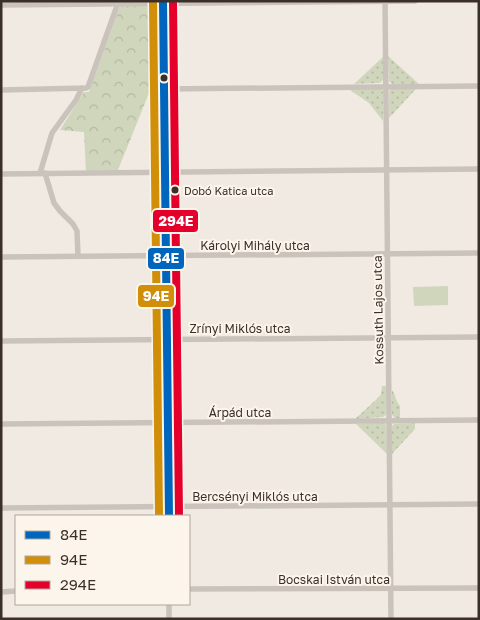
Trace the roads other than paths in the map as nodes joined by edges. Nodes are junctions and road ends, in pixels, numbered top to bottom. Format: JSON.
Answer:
{"nodes":[{"id":1,"x":385,"y":1,"type":"edge"},
{"id":2,"x":415,"y":1,"type":"edge"},
{"id":3,"x":163,"y":2,"type":"edge"},
{"id":4,"x":118,"y":3,"type":"junction"},
{"id":5,"x":1,"y":5,"type":"edge"},
{"id":6,"x":479,"y":86,"type":"edge"},
{"id":7,"x":386,"y":87,"type":"junction"},
{"id":8,"x":85,"y":88,"type":"junction"},
{"id":9,"x":164,"y":88,"type":"junction"},
{"id":10,"x":1,"y":90,"type":"edge"},
{"id":11,"x":479,"y":169,"type":"edge"},
{"id":12,"x":387,"y":170,"type":"junction"},
{"id":13,"x":164,"y":171,"type":"junction"},
{"id":14,"x":42,"y":173,"type":"junction"},
{"id":15,"x":1,"y":174,"type":"edge"},
{"id":16,"x":479,"y":253,"type":"edge"},
{"id":17,"x":387,"y":254,"type":"junction"},
{"id":18,"x":165,"y":255,"type":"junction"},
{"id":19,"x":78,"y":256,"type":"junction"},
{"id":20,"x":1,"y":257,"type":"edge"},
{"id":21,"x":479,"y":337,"type":"edge"},
{"id":22,"x":389,"y":338,"type":"junction"},
{"id":23,"x":166,"y":339,"type":"junction"},
{"id":24,"x":1,"y":341,"type":"edge"},
{"id":25,"x":479,"y":420,"type":"edge"},
{"id":26,"x":389,"y":421,"type":"junction"},
{"id":27,"x":167,"y":422,"type":"junction"},
{"id":28,"x":1,"y":424,"type":"edge"},
{"id":29,"x":479,"y":504,"type":"edge"},
{"id":30,"x":390,"y":505,"type":"junction"},
{"id":31,"x":168,"y":506,"type":"junction"},
{"id":32,"x":1,"y":508,"type":"edge"},
{"id":33,"x":168,"y":515,"type":"edge"},
{"id":34,"x":479,"y":588,"type":"edge"},
{"id":35,"x":190,"y":589,"type":"edge"},
{"id":36,"x":391,"y":589,"type":"junction"},
{"id":37,"x":15,"y":591,"type":"edge"},
{"id":38,"x":1,"y":592,"type":"edge"},
{"id":39,"x":169,"y":605,"type":"edge"},
{"id":40,"x":170,"y":619,"type":"edge"},
{"id":41,"x":391,"y":619,"type":"edge"}],
"edges":[{"from":1,"to":2,"type":"street"},
{"from":1,"to":3,"type":"street"},
{"from":1,"to":7,"type":"street","name":"Kossuth Lajos utca"},
{"from":3,"to":4,"type":"street"},
{"from":3,"to":9,"type":"street"},
{"from":4,"to":5,"type":"street"},
{"from":4,"to":8,"type":"street"},
{"from":6,"to":7,"type":"street"},
{"from":7,"to":9,"type":"street"},
{"from":7,"to":12,"type":"street","name":"Kossuth Lajos utca"},
{"from":8,"to":10,"type":"street"},
{"from":8,"to":14,"type":"street"},
{"from":9,"to":13,"type":"street"},
{"from":11,"to":12,"type":"street"},
{"from":12,"to":13,"type":"street"},
{"from":12,"to":17,"type":"street","name":"Kossuth Lajos utca"},
{"from":13,"to":14,"type":"street"},
{"from":13,"to":18,"type":"street"},
{"from":14,"to":15,"type":"street"},
{"from":14,"to":19,"type":"street"},
{"from":16,"to":17,"type":"street","name":"Károlyi Mihály utca"},
{"from":17,"to":18,"type":"street","name":"Károlyi Mihály utca"},
{"from":17,"to":22,"type":"street","name":"Kossuth Lajos utca"},
{"from":18,"to":19,"type":"street","name":"Károlyi Mihály utca"},
{"from":18,"to":23,"type":"street"},
{"from":19,"to":20,"type":"street","name":"Károlyi Mihály utca"},
{"from":21,"to":22,"type":"street","name":"Zrínyi Miklós utca"},
{"from":22,"to":23,"type":"street","name":"Zrínyi Miklós utca"},
{"from":22,"to":26,"type":"street","name":"Kossuth Lajos utca"},
{"from":23,"to":24,"type":"street","name":"Zrínyi Miklós utca"},
{"from":23,"to":27,"type":"street"},
{"from":25,"to":26,"type":"street","name":"Árpád utca"},
{"from":26,"to":27,"type":"street","name":"Árpád utca"},
{"from":26,"to":30,"type":"street","name":"Kossuth Lajos utca"},
{"from":27,"to":28,"type":"street","name":"Árpád utca"},
{"from":27,"to":31,"type":"street"},
{"from":29,"to":30,"type":"street","name":"Bercsényi Miklós utca"},
{"from":30,"to":31,"type":"street","name":"Bercsényi Miklós utca"},
{"from":30,"to":36,"type":"street","name":"Kossuth Lajos utca"},
{"from":31,"to":32,"type":"street","name":"Bercsényi Miklós utca"},
{"from":31,"to":33,"type":"street"},
{"from":34,"to":36,"type":"street","name":"Bocskai István utca"},
{"from":35,"to":36,"type":"street","name":"Bocskai István utca"},
{"from":36,"to":41,"type":"street","name":"Kossuth Lajos utca"},
{"from":37,"to":38,"type":"street"},
{"from":39,"to":40,"type":"street"}]}
